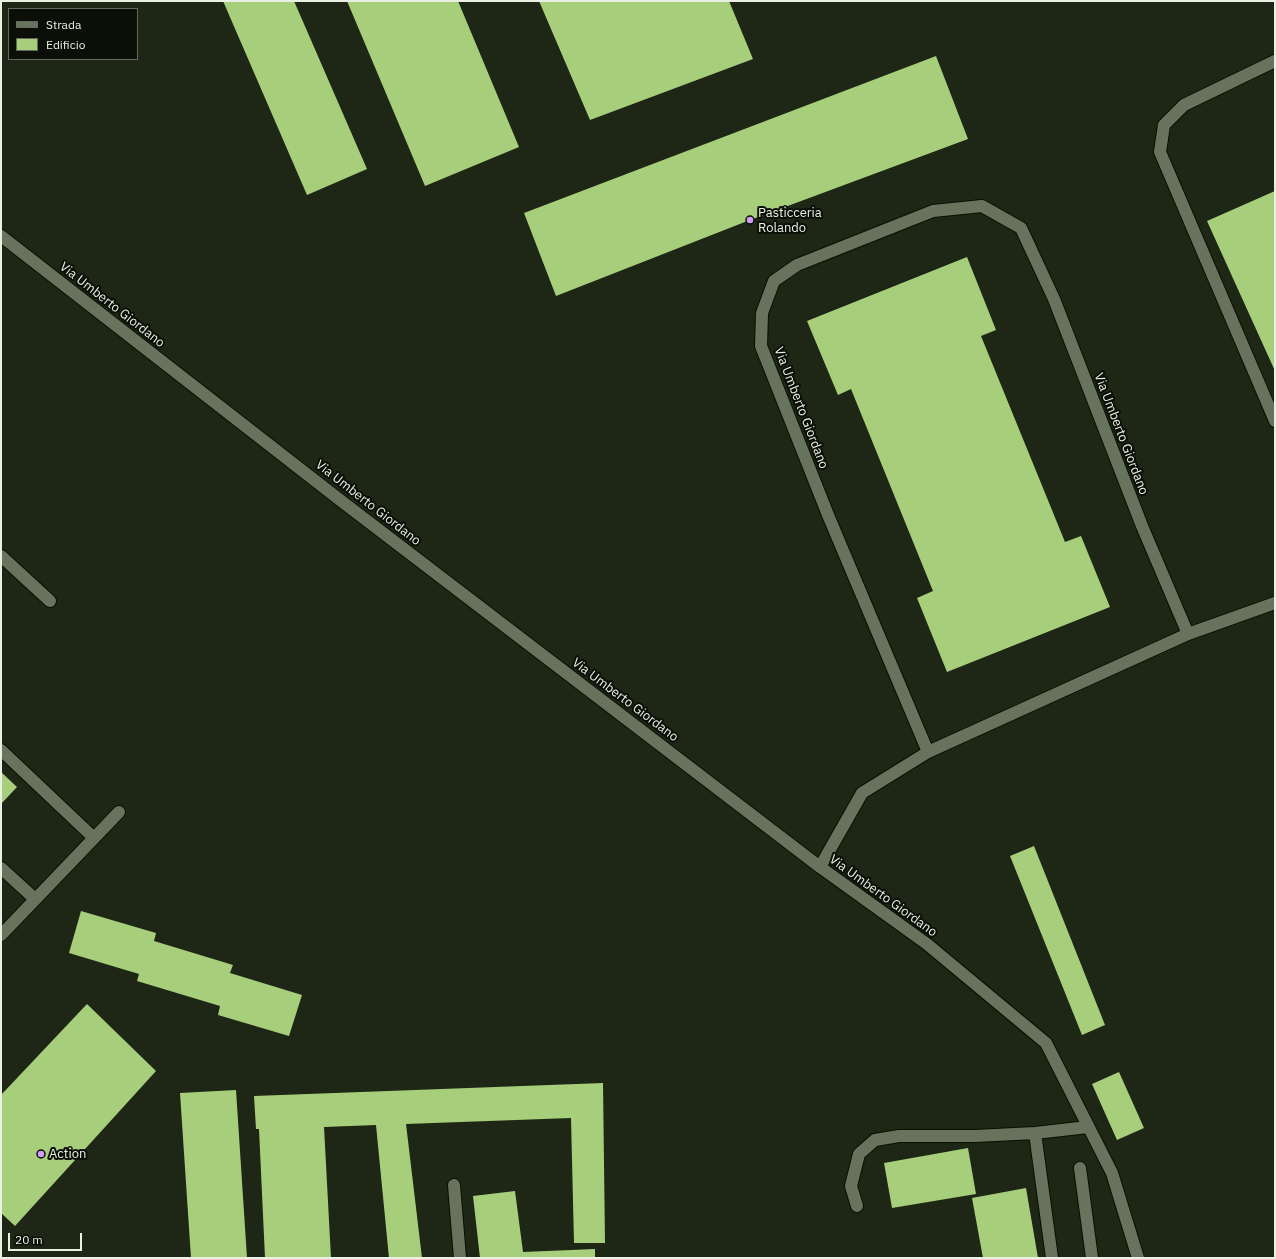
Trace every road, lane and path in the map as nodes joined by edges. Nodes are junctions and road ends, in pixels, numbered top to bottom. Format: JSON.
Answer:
{"nodes":[{"id":1,"x":1275,"y":61,"type":"edge"},
{"id":2,"x":1,"y":236,"type":"edge"},
{"id":3,"x":1275,"y":421,"type":"edge"},
{"id":4,"x":1,"y":556,"type":"edge"},
{"id":5,"x":50,"y":601,"type":"dead end"},
{"id":6,"x":1275,"y":603,"type":"edge"},
{"id":7,"x":1188,"y":634,"type":"junction"},
{"id":8,"x":1,"y":750,"type":"edge"},
{"id":9,"x":928,"y":752,"type":"junction"},
{"id":10,"x":119,"y":812,"type":"dead end"},
{"id":11,"x":94,"y":838,"type":"junction"},
{"id":12,"x":820,"y":867,"type":"junction"},
{"id":13,"x":1,"y":868,"type":"edge"},
{"id":14,"x":35,"y":899,"type":"junction"},
{"id":15,"x":1,"y":935,"type":"edge"},
{"id":16,"x":1088,"y":1127,"type":"junction"},
{"id":17,"x":1035,"y":1133,"type":"junction"},
{"id":18,"x":1080,"y":1168,"type":"dead end"},
{"id":19,"x":454,"y":1185,"type":"dead end"},
{"id":20,"x":857,"y":1206,"type":"dead end"},
{"id":21,"x":460,"y":1258,"type":"edge"},
{"id":22,"x":1052,"y":1258,"type":"edge"},
{"id":23,"x":1092,"y":1258,"type":"edge"},
{"id":24,"x":1138,"y":1258,"type":"edge"}],
"edges":[{"from":1,"to":3,"type":"street"},
{"from":2,"to":12,"type":"street","name":"Via Umberto Giordano"},
{"from":4,"to":5,"type":"street"},
{"from":6,"to":7,"type":"street"},
{"from":7,"to":9,"type":"street"},
{"from":7,"to":9,"type":"street","name":"Via Umberto Giordano"},
{"from":8,"to":11,"type":"street"},
{"from":9,"to":12,"type":"street"},
{"from":10,"to":11,"type":"street"},
{"from":11,"to":14,"type":"street"},
{"from":12,"to":16,"type":"street","name":"Via Umberto Giordano"},
{"from":13,"to":14,"type":"street"},
{"from":14,"to":15,"type":"street"},
{"from":16,"to":17,"type":"street"},
{"from":16,"to":24,"type":"street","name":"Via Umberto Giordano"},
{"from":17,"to":20,"type":"street"},
{"from":17,"to":22,"type":"street"},
{"from":18,"to":23,"type":"street"},
{"from":19,"to":21,"type":"street"}]}
